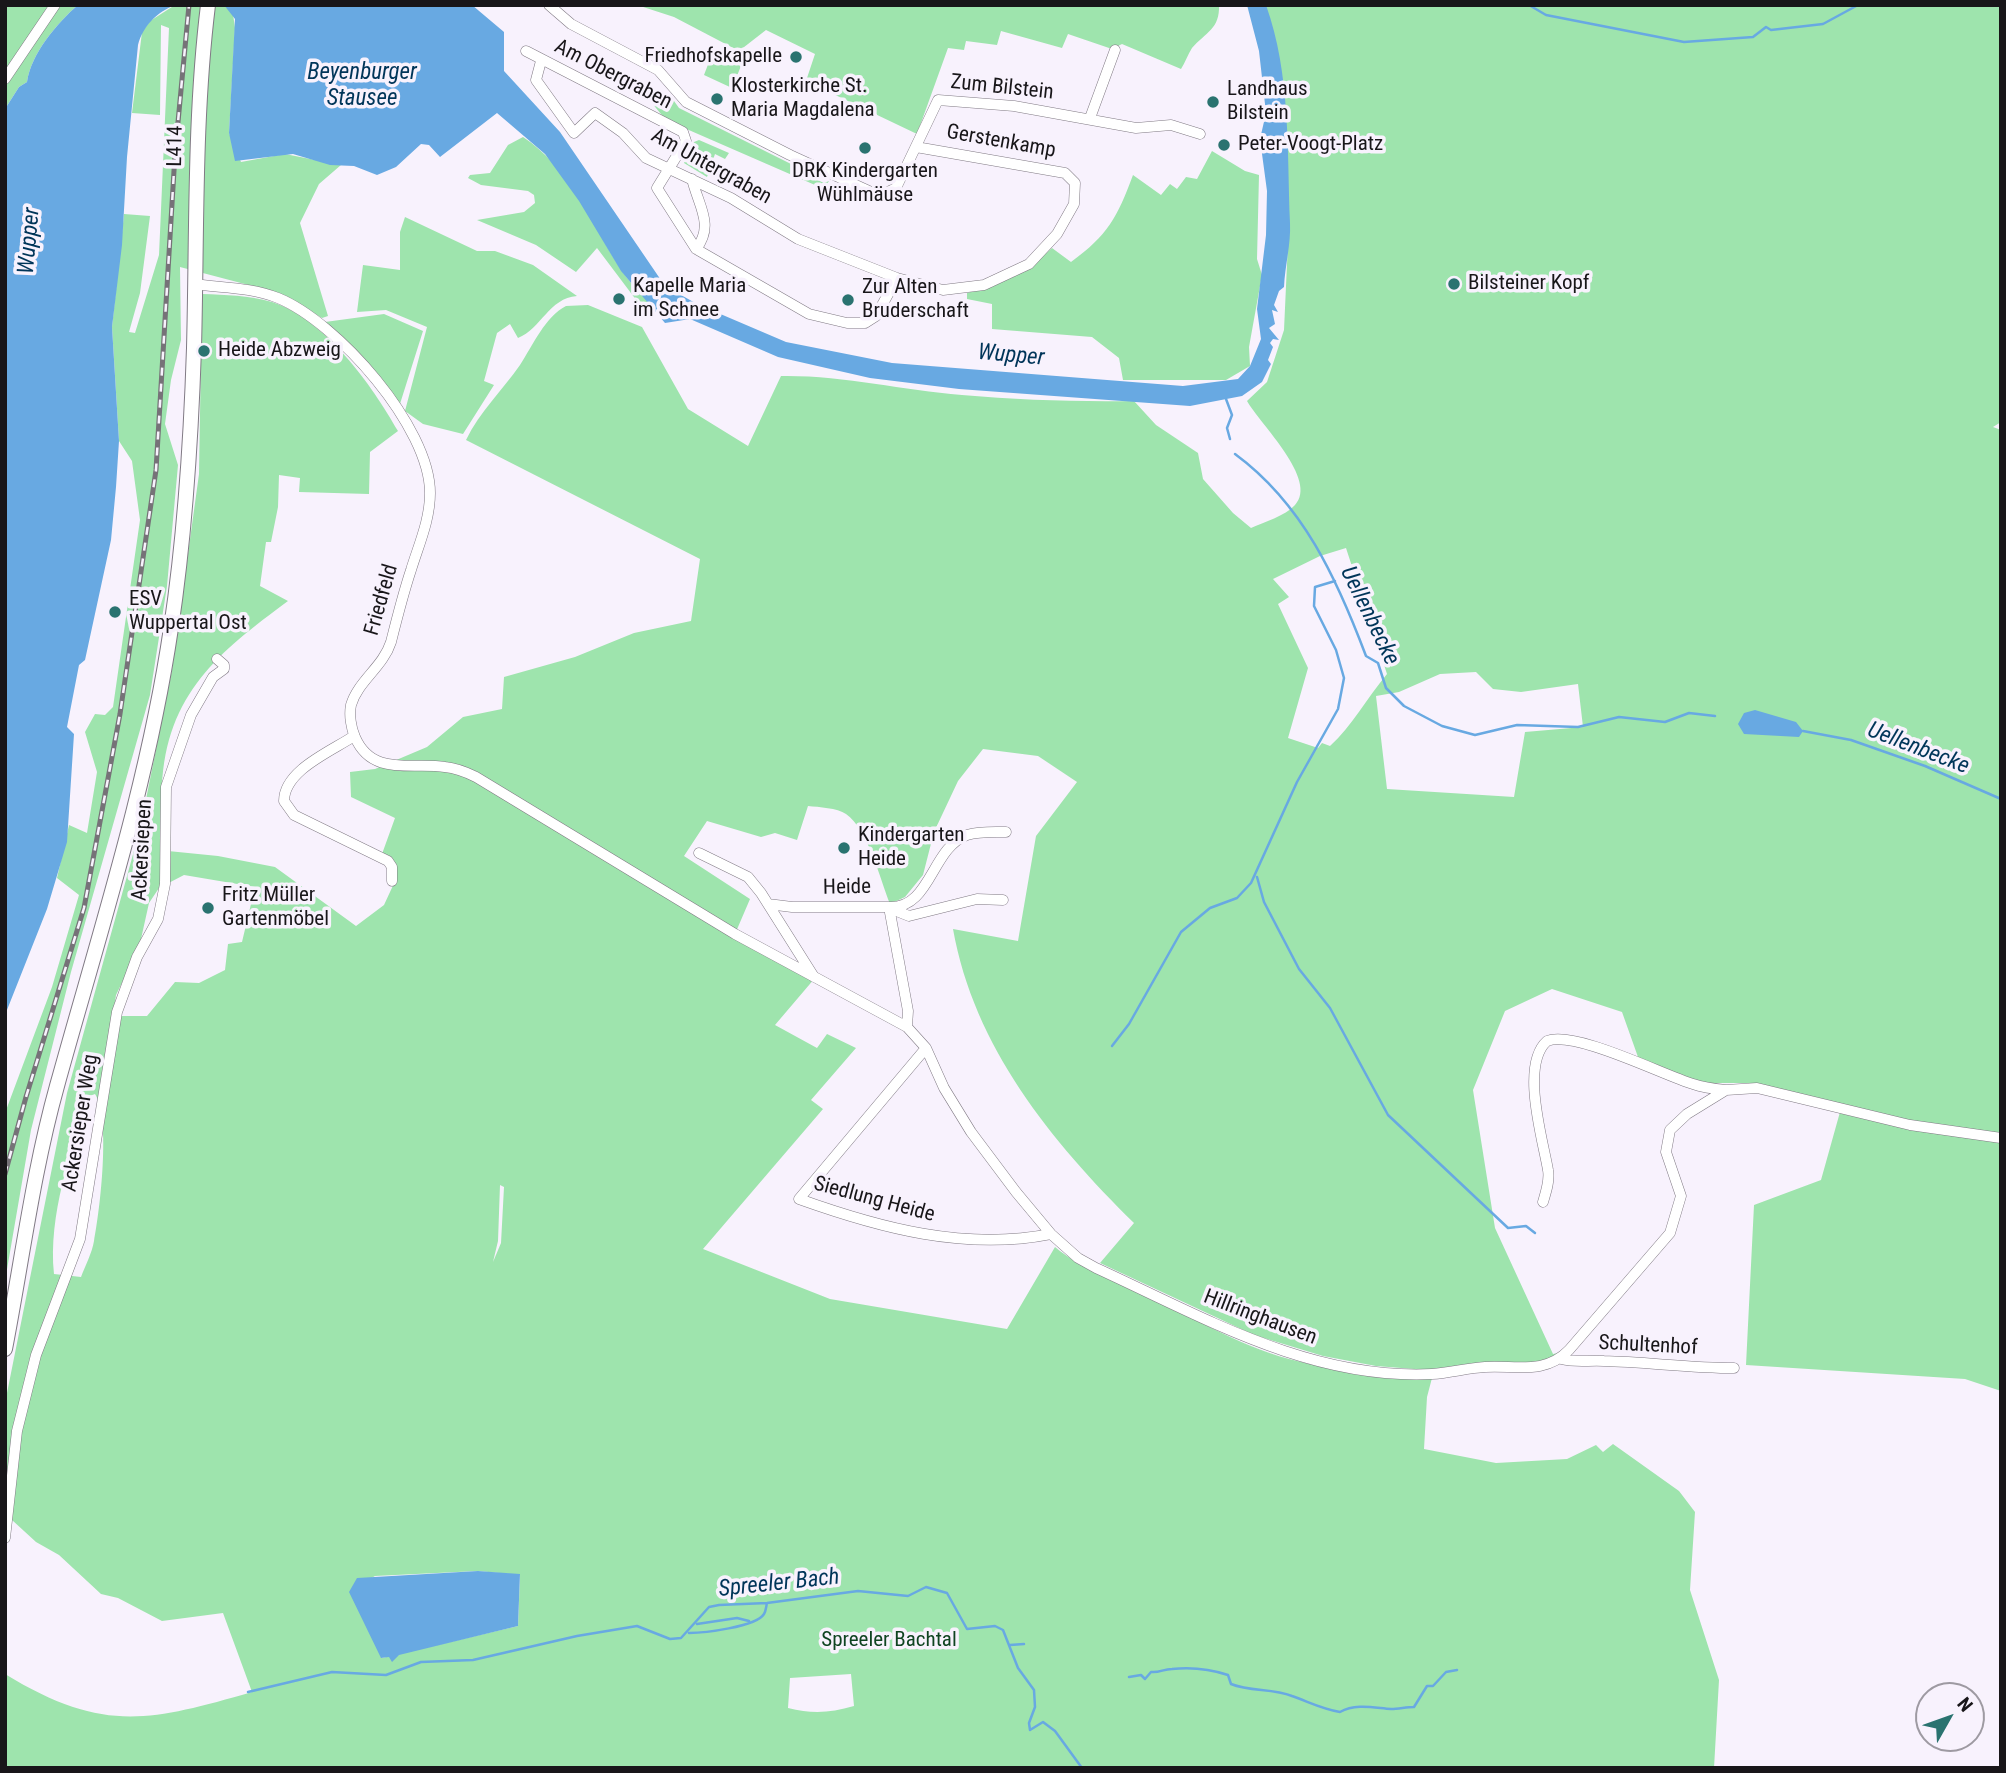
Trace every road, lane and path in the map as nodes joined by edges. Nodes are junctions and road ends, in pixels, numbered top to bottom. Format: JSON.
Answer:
{"nodes":[{"id":1,"x":55,"y":5,"type":"edge"},
{"id":2,"x":549,"y":5,"type":"edge"},
{"id":3,"x":208,"y":7,"type":"edge"},
{"id":4,"x":1115,"y":50,"type":"dead end"},
{"id":5,"x":526,"y":51,"type":"dead end"},
{"id":6,"x":541,"y":61,"type":"junction"},
{"id":7,"x":5,"y":79,"type":"edge"},
{"id":8,"x":1090,"y":118,"type":"junction"},
{"id":9,"x":1200,"y":134,"type":"dead end"},
{"id":10,"x":916,"y":147,"type":"junction"},
{"id":11,"x":667,"y":169,"type":"junction"},
{"id":12,"x":692,"y":179,"type":"junction"},
{"id":13,"x":1075,"y":183,"type":"joint"},
{"id":14,"x":696,"y":249,"type":"junction"},
{"id":15,"x":897,"y":278,"type":"junction"},
{"id":16,"x":194,"y":284,"type":"junction"},
{"id":17,"x":217,"y":659,"type":"dead end"},
{"id":18,"x":354,"y":736,"type":"junction"},
{"id":19,"x":1006,"y":832,"type":"dead end"},
{"id":20,"x":699,"y":853,"type":"dead end"},
{"id":21,"x":392,"y":881,"type":"dead end"},
{"id":22,"x":1003,"y":901,"type":"dead end"},
{"id":23,"x":768,"y":904,"type":"junction"},
{"id":24,"x":889,"y":907,"type":"junction"},
{"id":25,"x":815,"y":978,"type":"junction"},
{"id":26,"x":117,"y":1012,"type":"joint"},
{"id":27,"x":907,"y":1027,"type":"junction"},
{"id":28,"x":926,"y":1048,"type":"junction"},
{"id":29,"x":1726,"y":1090,"type":"junction"},
{"id":30,"x":2001,"y":1138,"type":"edge"},
{"id":31,"x":1543,"y":1202,"type":"dead end"},
{"id":32,"x":1051,"y":1234,"type":"junction"},
{"id":33,"x":5,"y":1349,"type":"edge"},
{"id":34,"x":1561,"y":1359,"type":"junction"},
{"id":35,"x":1734,"y":1368,"type":"dead end"},
{"id":36,"x":7,"y":1521,"type":"edge"},
{"id":37,"x":5,"y":1538,"type":"edge"}],
"edges":[{"from":1,"to":7,"type":"street"},
{"from":2,"to":10,"type":"street","name":"Zum Bilstein"},
{"from":3,"to":16,"type":"main road","name":"L414"},
{"from":4,"to":8,"type":"street"},
{"from":5,"to":6,"type":"street","name":"Am Obergraben"},
{"from":6,"to":11,"type":"street","name":"Am Obergraben"},
{"from":6,"to":11,"type":"street","name":"Am Untergraben"},
{"from":8,"to":9,"type":"street","name":"Zum Bilstein"},
{"from":8,"to":10,"type":"street","name":"Zum Bilstein"},
{"from":10,"to":13,"type":"street","name":"Gerstenkamp"},
{"from":11,"to":12,"type":"street","name":"Am Untergraben"},
{"from":11,"to":14,"type":"street"},
{"from":12,"to":14,"type":"street"},
{"from":12,"to":15,"type":"street","name":"Am Untergraben"},
{"from":13,"to":15,"type":"street","name":"Am Untergraben"},
{"from":14,"to":15,"type":"street"},
{"from":16,"to":18,"type":"street","name":"Friedfeld"},
{"from":16,"to":33,"type":"main road","name":"L414"},
{"from":17,"to":26,"type":"street","name":"Ackersiepen"},
{"from":18,"to":21,"type":"street"},
{"from":18,"to":25,"type":"street"},
{"from":19,"to":24,"type":"street"},
{"from":20,"to":23,"type":"street"},
{"from":22,"to":24,"type":"street"},
{"from":23,"to":24,"type":"street","name":"Heide"},
{"from":23,"to":25,"type":"street"},
{"from":24,"to":27,"type":"street","name":"Heide"},
{"from":25,"to":27,"type":"street"},
{"from":26,"to":36,"type":"street","name":"Ackersieper Weg"},
{"from":27,"to":28,"type":"street"},
{"from":28,"to":32,"type":"street"},
{"from":28,"to":32,"type":"street","name":"Siedlung Heide"},
{"from":29,"to":30,"type":"street"},
{"from":29,"to":31,"type":"street"},
{"from":29,"to":34,"type":"street"},
{"from":32,"to":34,"type":"street","name":"Hillringhausen"},
{"from":34,"to":35,"type":"street","name":"Schultenhof"},
{"from":36,"to":37,"type":"street"}]}
